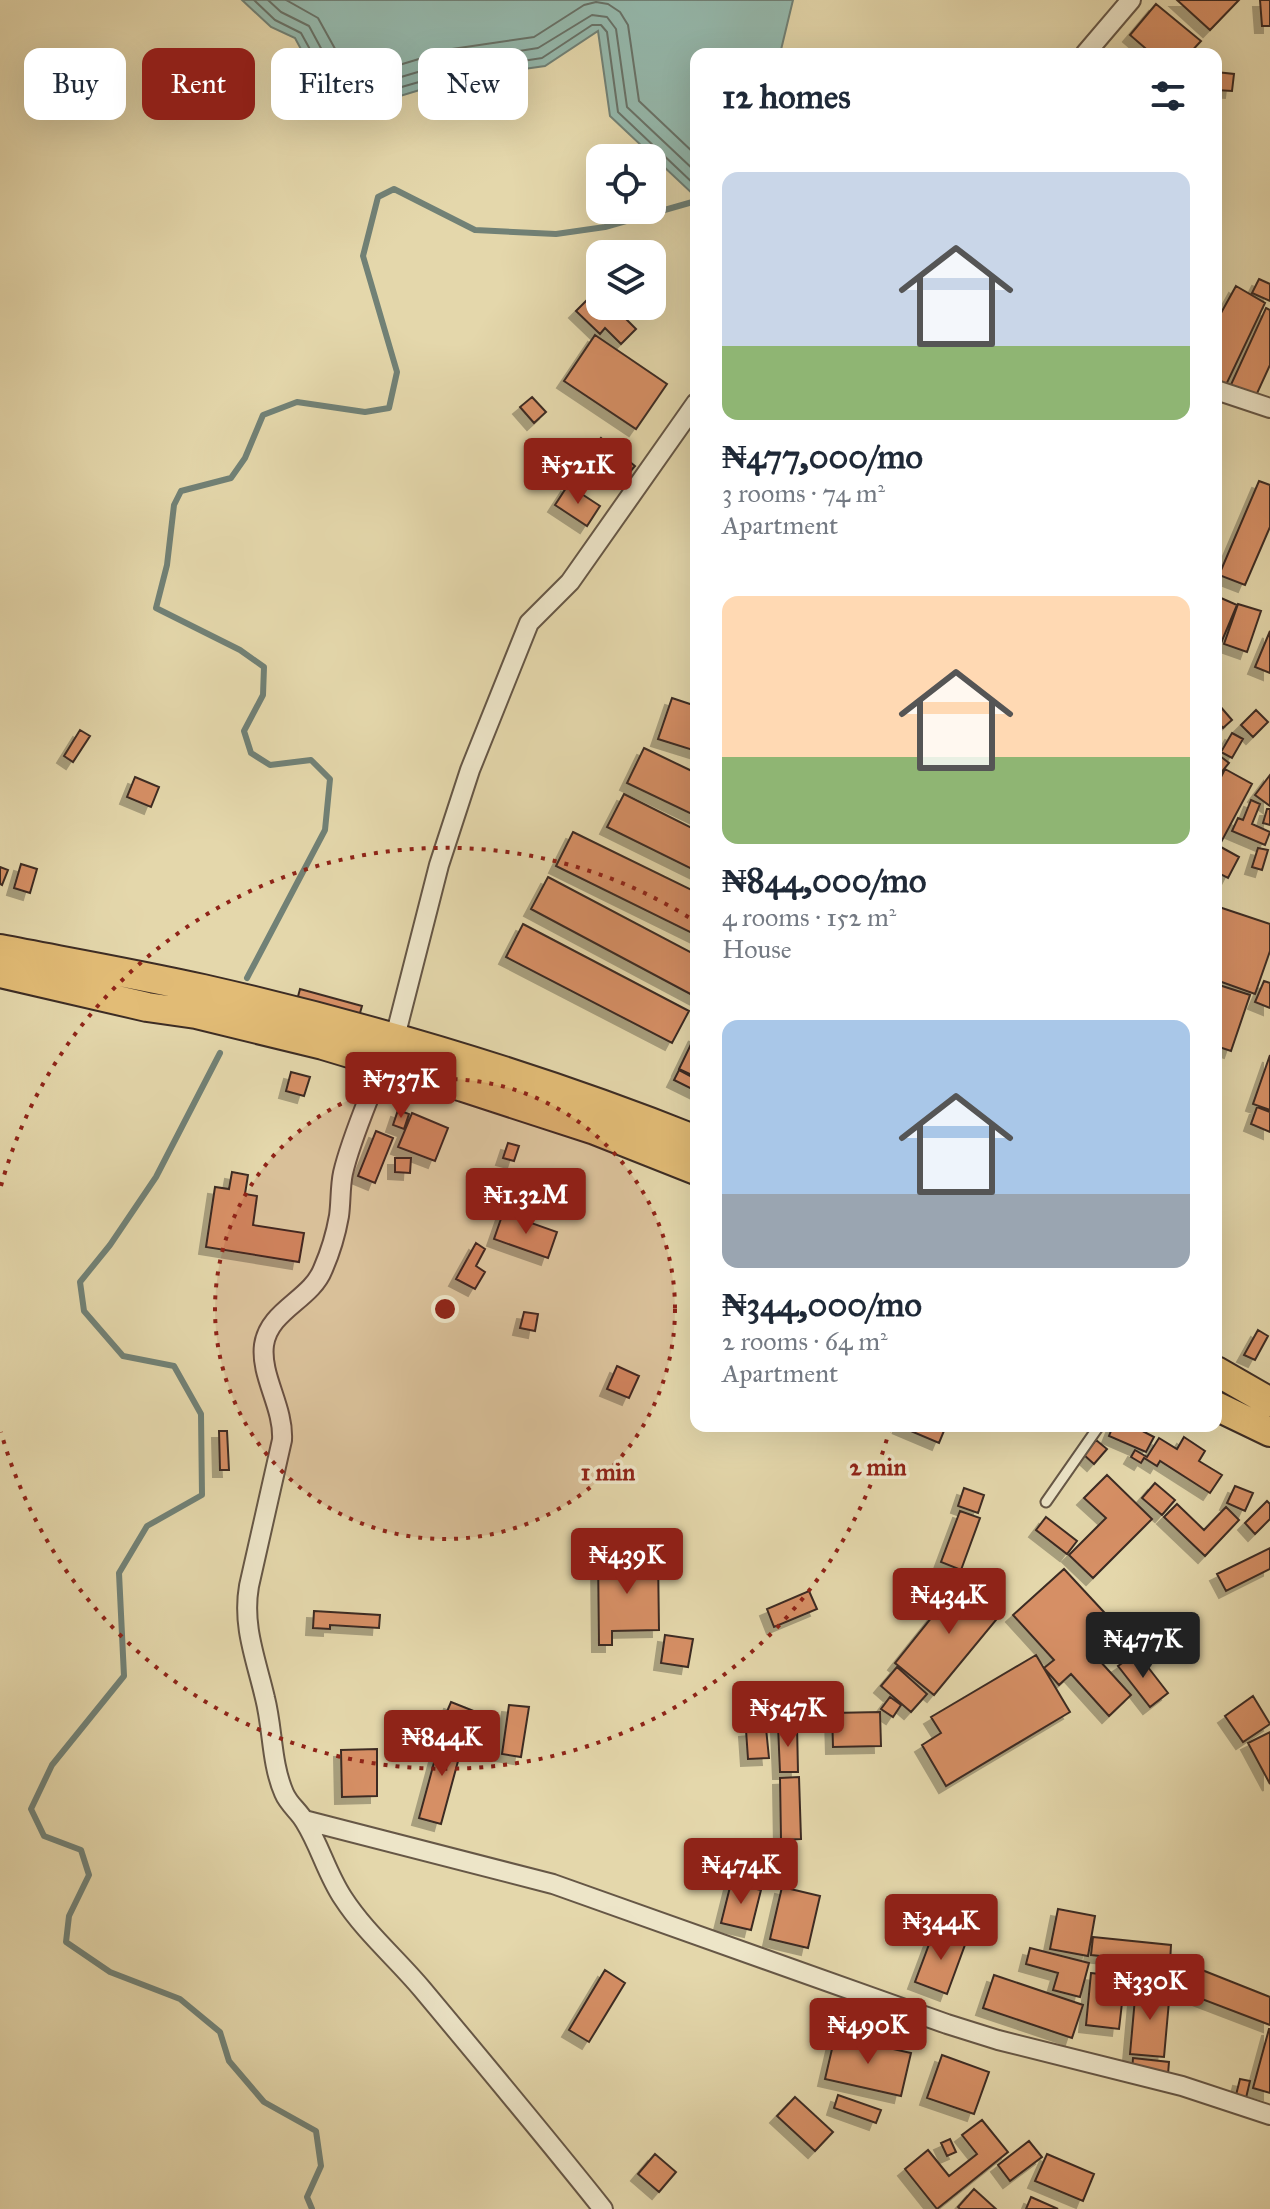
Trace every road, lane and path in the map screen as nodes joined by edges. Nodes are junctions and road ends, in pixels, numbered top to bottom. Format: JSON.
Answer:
{"nodes":[{"id":1,"x":1131,"y":0,"type":"edge"},
{"id":2,"x":1090,"y":48,"type":"edge"},
{"id":3,"x":1222,"y":392,"type":"edge"},
{"id":4,"x":1270,"y":408,"type":"edge"},
{"id":5,"x":690,"y":412,"type":"edge"},
{"id":6,"x":0,"y":949,"type":"edge"},
{"id":7,"x":0,"y":973,"type":"edge"},
{"id":8,"x":388,"y":1052,"type":"junction"},
{"id":9,"x":690,"y":1138,"type":"edge"},
{"id":10,"x":690,"y":1168,"type":"edge"},
{"id":11,"x":1222,"y":1374,"type":"edge"},
{"id":12,"x":1270,"y":1402,"type":"edge"},
{"id":13,"x":1222,"y":1409,"type":"edge"},
{"id":14,"x":1095,"y":1432,"type":"edge"},
{"id":15,"x":1270,"y":1432,"type":"edge"},
{"id":16,"x":1046,"y":1502,"type":"dead end"},
{"id":17,"x":304,"y":1820,"type":"junction"},
{"id":18,"x":1270,"y":2115,"type":"edge"},
{"id":19,"x":603,"y":2209,"type":"edge"}],
"edges":[{"from":1,"to":2,"type":"street"},
{"from":3,"to":4,"type":"street"},
{"from":5,"to":8,"type":"street"},
{"from":6,"to":8,"type":"main road"},
{"from":7,"to":8,"type":"main road"},
{"from":8,"to":9,"type":"main road"},
{"from":8,"to":10,"type":"main road"},
{"from":8,"to":17,"type":"street"},
{"from":11,"to":12,"type":"main road"},
{"from":13,"to":15,"type":"main road"},
{"from":14,"to":16,"type":"lane"},
{"from":17,"to":18,"type":"street"},
{"from":17,"to":19,"type":"street"}]}
